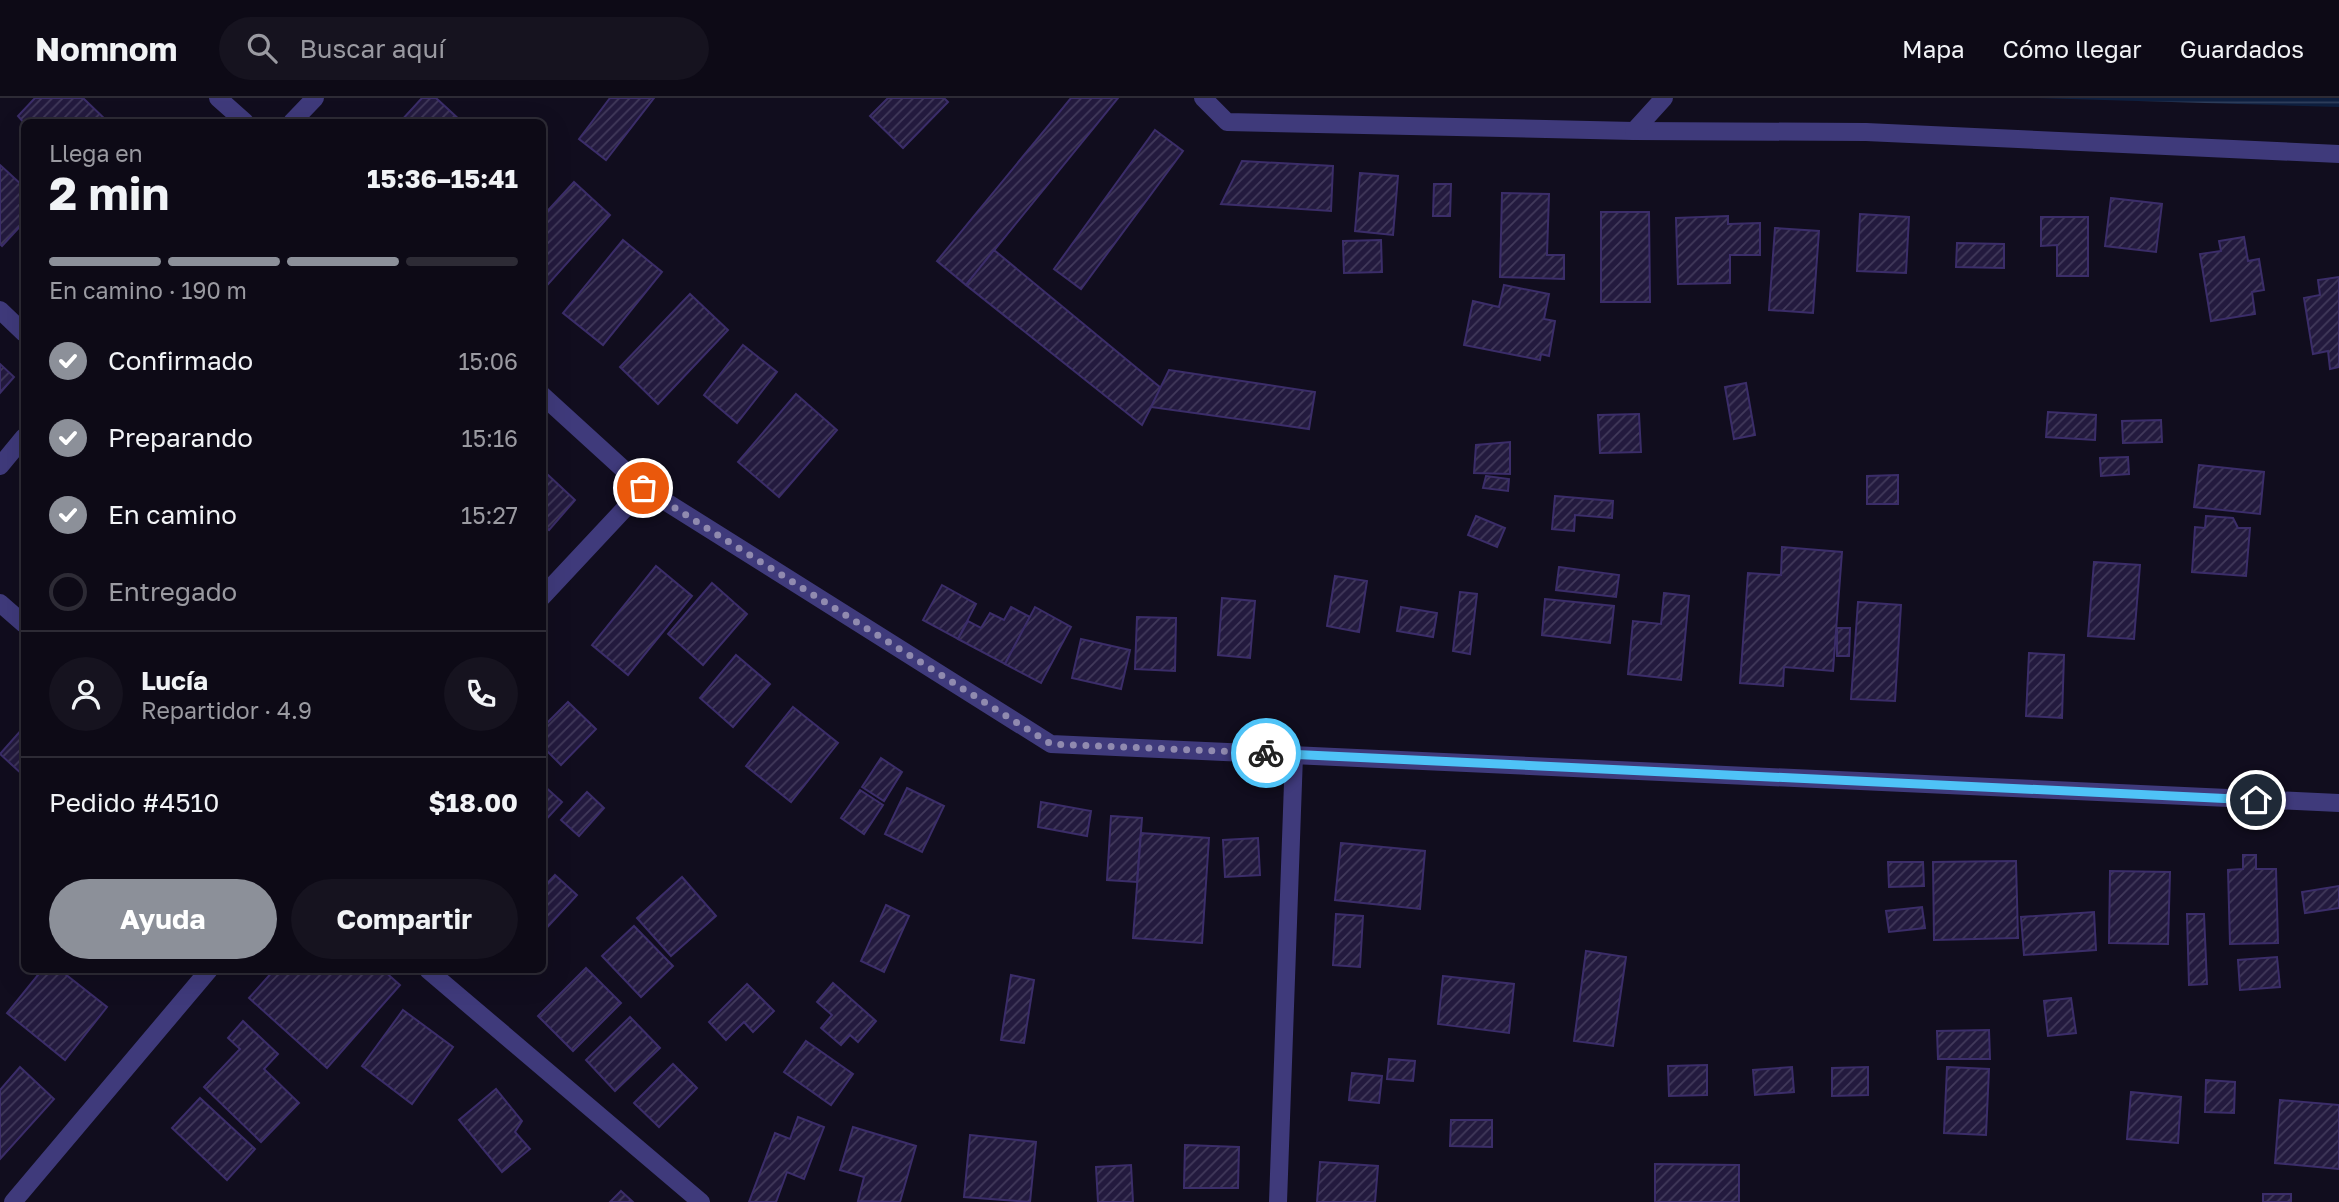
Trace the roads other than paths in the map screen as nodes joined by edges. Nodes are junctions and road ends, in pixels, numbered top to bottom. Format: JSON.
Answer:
{"nodes":[{"id":1,"x":218,"y":98,"type":"edge"},
{"id":2,"x":315,"y":98,"type":"edge"},
{"id":3,"x":1203,"y":98,"type":"edge"},
{"id":4,"x":1664,"y":98,"type":"edge"},
{"id":5,"x":242,"y":119,"type":"edge"},
{"id":6,"x":295,"y":119,"type":"edge"},
{"id":7,"x":1634,"y":131,"type":"junction"},
{"id":8,"x":2339,"y":154,"type":"edge"},
{"id":9,"x":0,"y":310,"type":"edge"},
{"id":10,"x":21,"y":329,"type":"edge"},
{"id":11,"x":546,"y":399,"type":"edge"},
{"id":12,"x":21,"y":441,"type":"edge"},
{"id":13,"x":0,"y":466,"type":"edge"},
{"id":14,"x":643,"y":488,"type":"junction"},
{"id":15,"x":546,"y":593,"type":"edge"},
{"id":16,"x":0,"y":603,"type":"edge"},
{"id":17,"x":21,"y":621,"type":"edge"},
{"id":18,"x":1294,"y":755,"type":"junction"},
{"id":19,"x":2339,"y":803,"type":"edge"},
{"id":20,"x":206,"y":973,"type":"edge"},
{"id":21,"x":432,"y":973,"type":"edge"},
{"id":22,"x":13,"y":1202,"type":"edge"},
{"id":23,"x":701,"y":1202,"type":"edge"},
{"id":24,"x":1279,"y":1202,"type":"edge"}],
"edges":[{"from":1,"to":5,"type":"street"},
{"from":2,"to":6,"type":"street"},
{"from":3,"to":7,"type":"street"},
{"from":4,"to":7,"type":"street"},
{"from":7,"to":8,"type":"street"},
{"from":9,"to":10,"type":"street"},
{"from":11,"to":14,"type":"street"},
{"from":12,"to":13,"type":"street"},
{"from":14,"to":15,"type":"street"},
{"from":14,"to":18,"type":"street"},
{"from":16,"to":17,"type":"street"},
{"from":18,"to":19,"type":"street"},
{"from":18,"to":24,"type":"street"},
{"from":20,"to":22,"type":"street"},
{"from":21,"to":23,"type":"street"}]}
